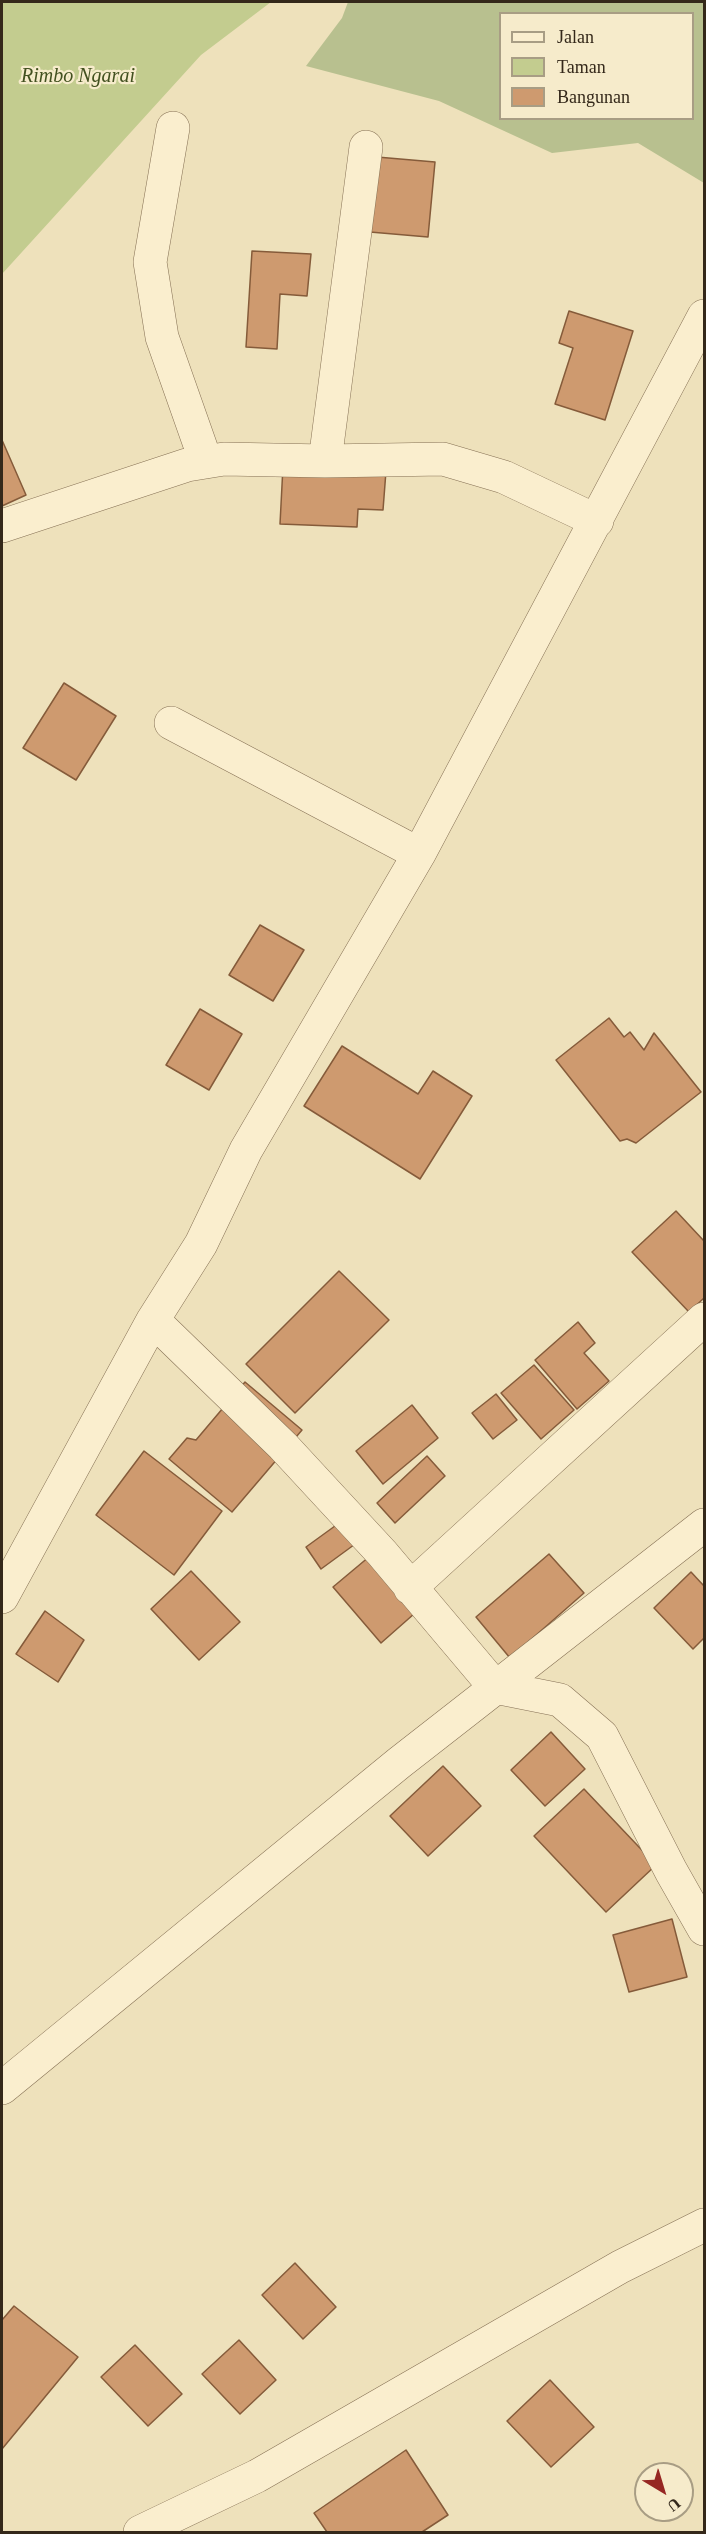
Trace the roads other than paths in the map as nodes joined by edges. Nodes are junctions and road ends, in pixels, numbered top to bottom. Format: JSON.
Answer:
{"nodes":[{"id":1,"x":173,"y":128,"type":"dead end"},
{"id":2,"x":366,"y":147,"type":"dead end"},
{"id":3,"x":705,"y":316,"type":"edge"},
{"id":4,"x":325,"y":461,"type":"junction"},
{"id":5,"x":206,"y":462,"type":"junction"},
{"id":6,"x":597,"y":521,"type":"junction"},
{"id":7,"x":2,"y":526,"type":"edge"},
{"id":8,"x":171,"y":723,"type":"dead end"},
{"id":9,"x":419,"y":854,"type":"junction"},
{"id":10,"x":705,"y":1319,"type":"edge"},
{"id":11,"x":153,"y":1320,"type":"junction"},
{"id":12,"x":705,"y":1525,"type":"edge"},
{"id":13,"x":410,"y":1588,"type":"junction"},
{"id":14,"x":2,"y":1597,"type":"edge"},
{"id":15,"x":495,"y":1687,"type":"junction"},
{"id":16,"x":705,"y":1929,"type":"edge"},
{"id":17,"x":2,"y":2088,"type":"edge"},
{"id":18,"x":705,"y":2225,"type":"edge"},
{"id":19,"x":140,"y":2532,"type":"edge"}],
"edges":[{"from":1,"to":5,"type":"street"},
{"from":2,"to":4,"type":"street"},
{"from":3,"to":6,"type":"street"},
{"from":4,"to":5,"type":"street"},
{"from":4,"to":6,"type":"street"},
{"from":5,"to":7,"type":"street"},
{"from":6,"to":9,"type":"street"},
{"from":8,"to":9,"type":"street"},
{"from":9,"to":11,"type":"street"},
{"from":10,"to":13,"type":"street"},
{"from":11,"to":13,"type":"street"},
{"from":11,"to":14,"type":"street"},
{"from":12,"to":15,"type":"street"},
{"from":13,"to":15,"type":"street"},
{"from":15,"to":16,"type":"street"},
{"from":15,"to":17,"type":"street"},
{"from":18,"to":19,"type":"street"}]}
